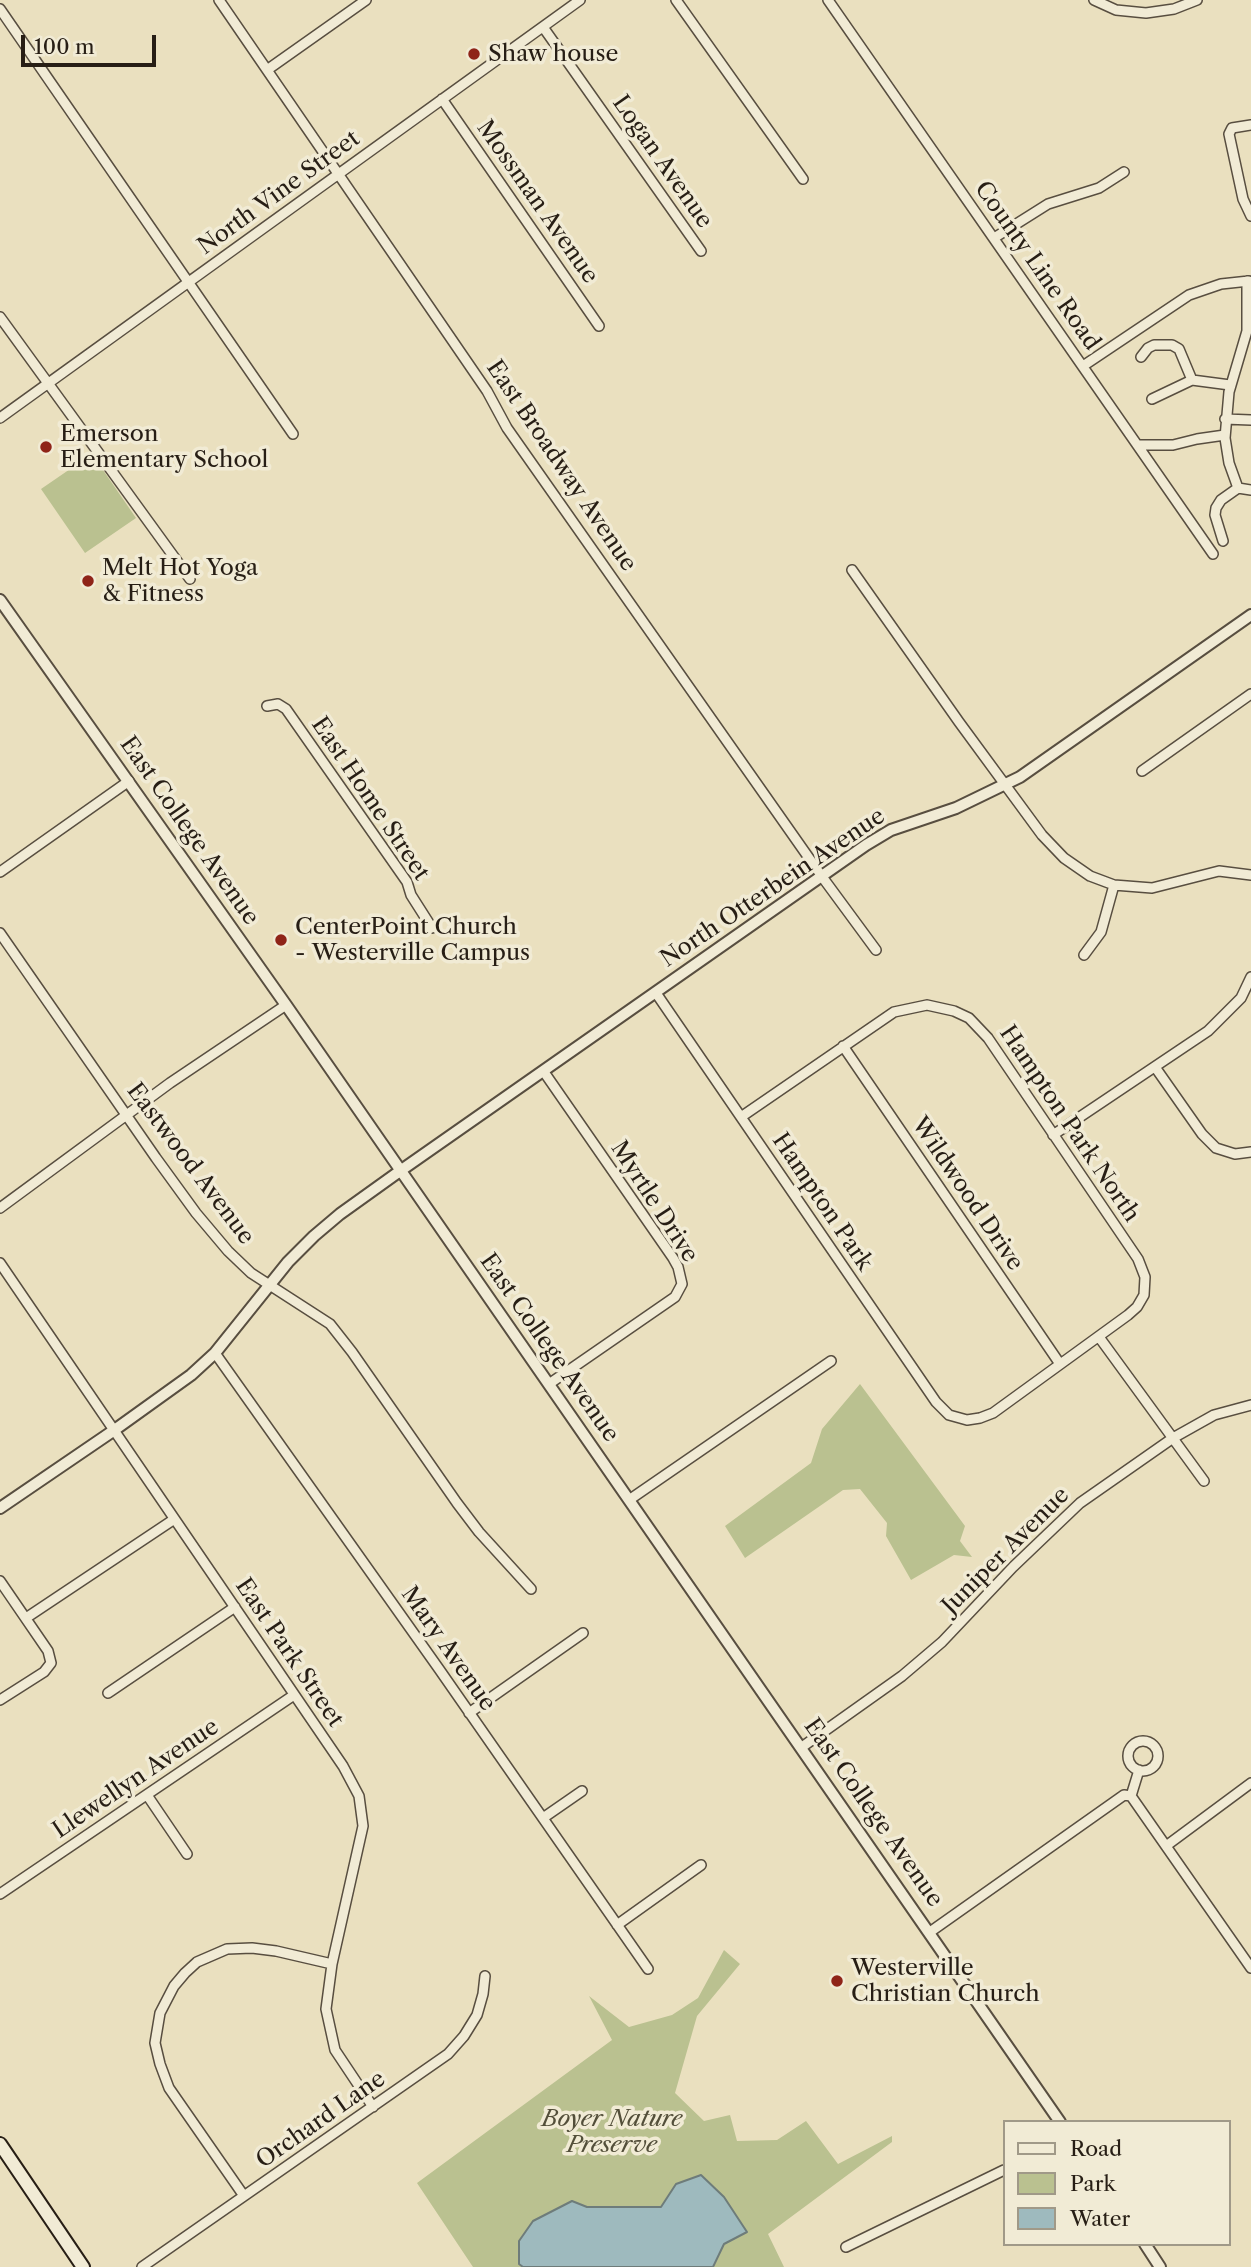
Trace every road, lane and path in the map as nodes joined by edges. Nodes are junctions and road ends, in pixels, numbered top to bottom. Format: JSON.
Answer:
{"nodes":[{"id":1,"x":219,"y":0,"type":"edge"},
{"id":2,"x":366,"y":0,"type":"edge"},
{"id":3,"x":676,"y":0,"type":"edge"},
{"id":4,"x":828,"y":0,"type":"edge"},
{"id":5,"x":1094,"y":0,"type":"edge"},
{"id":6,"x":1197,"y":0,"type":"edge"},
{"id":7,"x":575,"y":2,"type":"edge"},
{"id":8,"x":0,"y":9,"type":"edge"},
{"id":9,"x":543,"y":27,"type":"junction"},
{"id":10,"x":267,"y":70,"type":"junction"},
{"id":11,"x":442,"y":99,"type":"junction"},
{"id":12,"x":1251,"y":125,"type":"edge"},
{"id":13,"x":1124,"y":172,"type":"dead end"},
{"id":14,"x":338,"y":174,"type":"junction"},
{"id":15,"x":803,"y":179,"type":"dead end"},
{"id":16,"x":1251,"y":216,"type":"edge"},
{"id":17,"x":994,"y":238,"type":"junction"},
{"id":18,"x":701,"y":251,"type":"dead end"},
{"id":19,"x":1249,"y":281,"type":"edge"},
{"id":20,"x":190,"y":282,"type":"junction"},
{"id":21,"x":0,"y":317,"type":"edge"},
{"id":22,"x":599,"y":326,"type":"dead end"},
{"id":23,"x":1141,"y":357,"type":"dead end"},
{"id":24,"x":1083,"y":366,"type":"junction"},
{"id":25,"x":1192,"y":380,"type":"junction"},
{"id":26,"x":48,"y":383,"type":"junction"},
{"id":27,"x":1230,"y":385,"type":"junction"},
{"id":28,"x":1152,"y":399,"type":"dead end"},
{"id":29,"x":0,"y":418,"type":"edge"},
{"id":30,"x":1225,"y":419,"type":"junction"},
{"id":31,"x":1251,"y":420,"type":"edge"},
{"id":32,"x":293,"y":434,"type":"dead end"},
{"id":33,"x":1225,"y":435,"type":"junction"},
{"id":34,"x":1138,"y":445,"type":"junction"},
{"id":35,"x":1238,"y":488,"type":"junction"},
{"id":36,"x":1251,"y":490,"type":"edge"},
{"id":37,"x":1223,"y":541,"type":"dead end"},
{"id":38,"x":1213,"y":554,"type":"dead end"},
{"id":39,"x":852,"y":570,"type":"dead end"},
{"id":40,"x":190,"y":579,"type":"dead end"},
{"id":41,"x":0,"y":600,"type":"edge"},
{"id":42,"x":1251,"y":614,"type":"edge"},
{"id":43,"x":1251,"y":694,"type":"edge"},
{"id":44,"x":267,"y":706,"type":"dead end"},
{"id":45,"x":1142,"y":771,"type":"dead end"},
{"id":46,"x":129,"y":781,"type":"junction"},
{"id":47,"x":1006,"y":785,"type":"junction"},
{"id":48,"x":0,"y":872,"type":"edge"},
{"id":49,"x":1251,"y":875,"type":"edge"},
{"id":50,"x":823,"y":877,"type":"junction"},
{"id":51,"x":1114,"y":885,"type":"junction"},
{"id":52,"x":432,"y":928,"type":"dead end"},
{"id":53,"x":0,"y":933,"type":"edge"},
{"id":54,"x":876,"y":950,"type":"dead end"},
{"id":55,"x":1084,"y":955,"type":"dead end"},
{"id":56,"x":1251,"y":977,"type":"edge"},
{"id":57,"x":656,"y":993,"type":"junction"},
{"id":58,"x":286,"y":1005,"type":"junction"},
{"id":59,"x":843,"y":1046,"type":"junction"},
{"id":60,"x":1155,"y":1067,"type":"junction"},
{"id":61,"x":544,"y":1072,"type":"junction"},
{"id":62,"x":126,"y":1116,"type":"junction"},
{"id":63,"x":741,"y":1117,"type":"junction"},
{"id":64,"x":1053,"y":1135,"type":"junction"},
{"id":65,"x":1251,"y":1152,"type":"edge"},
{"id":66,"x":400,"y":1171,"type":"junction"},
{"id":67,"x":0,"y":1208,"type":"edge"},
{"id":68,"x":0,"y":1263,"type":"edge"},
{"id":69,"x":269,"y":1285,"type":"junction"},
{"id":70,"x":1099,"y":1337,"type":"junction"},
{"id":71,"x":215,"y":1353,"type":"junction"},
{"id":72,"x":831,"y":1361,"type":"dead end"},
{"id":73,"x":1060,"y":1364,"type":"junction"},
{"id":74,"x":549,"y":1384,"type":"junction"},
{"id":75,"x":1251,"y":1405,"type":"edge"},
{"id":76,"x":113,"y":1432,"type":"junction"},
{"id":77,"x":1173,"y":1438,"type":"junction"},
{"id":78,"x":1204,"y":1481,"type":"dead end"},
{"id":79,"x":629,"y":1500,"type":"junction"},
{"id":80,"x":0,"y":1508,"type":"edge"},
{"id":81,"x":173,"y":1520,"type":"junction"},
{"id":82,"x":0,"y":1581,"type":"edge"},
{"id":83,"x":531,"y":1589,"type":"dead end"},
{"id":84,"x":235,"y":1607,"type":"junction"},
{"id":85,"x":26,"y":1618,"type":"junction"},
{"id":86,"x":583,"y":1633,"type":"dead end"},
{"id":87,"x":108,"y":1693,"type":"dead end"},
{"id":88,"x":294,"y":1695,"type":"junction"},
{"id":89,"x":0,"y":1700,"type":"edge"},
{"id":90,"x":470,"y":1713,"type":"junction"},
{"id":91,"x":802,"y":1747,"type":"junction"},
{"id":92,"x":1139,"y":1770,"type":"dead end"},
{"id":93,"x":1251,"y":1783,"type":"edge"},
{"id":94,"x":582,"y":1791,"type":"dead end"},
{"id":95,"x":147,"y":1795,"type":"junction"},
{"id":96,"x":1131,"y":1796,"type":"junction"},
{"id":97,"x":543,"y":1818,"type":"junction"},
{"id":98,"x":1166,"y":1846,"type":"junction"},
{"id":99,"x":187,"y":1854,"type":"dead end"},
{"id":100,"x":701,"y":1865,"type":"dead end"},
{"id":101,"x":0,"y":1894,"type":"edge"},
{"id":102,"x":617,"y":1925,"type":"junction"},
{"id":103,"x":930,"y":1932,"type":"junction"},
{"id":104,"x":332,"y":1964,"type":"junction"},
{"id":105,"x":648,"y":1969,"type":"dead end"},
{"id":106,"x":1251,"y":1969,"type":"edge"},
{"id":107,"x":485,"y":1976,"type":"dead end"},
{"id":108,"x":373,"y":2107,"type":"junction"},
{"id":109,"x":1059,"y":2120,"type":"edge"},
{"id":110,"x":0,"y":2144,"type":"edge"},
{"id":111,"x":1002,"y":2171,"type":"edge"},
{"id":112,"x":244,"y":2196,"type":"junction"},
{"id":113,"x":1146,"y":2246,"type":"edge"},
{"id":114,"x":846,"y":2247,"type":"dead end"},
{"id":115,"x":83,"y":2267,"type":"edge"},
{"id":116,"x":142,"y":2267,"type":"edge"},
{"id":117,"x":1160,"y":2267,"type":"edge"}],
"edges":[{"from":1,"to":10,"type":"street","name":"East Broadway Avenue"},
{"from":2,"to":10,"type":"street"},
{"from":3,"to":15,"type":"street"},
{"from":4,"to":17,"type":"street","name":"County Line Road"},
{"from":5,"to":6,"type":"street"},
{"from":7,"to":9,"type":"street","name":"North Vine Street"},
{"from":8,"to":20,"type":"street"},
{"from":9,"to":11,"type":"street","name":"North Vine Street"},
{"from":9,"to":18,"type":"street","name":"Logan Avenue"},
{"from":10,"to":14,"type":"street","name":"East Broadway Avenue"},
{"from":11,"to":14,"type":"street","name":"North Vine Street"},
{"from":11,"to":22,"type":"street","name":"Mossman Avenue"},
{"from":12,"to":16,"type":"street"},
{"from":13,"to":17,"type":"street"},
{"from":14,"to":20,"type":"street","name":"North Vine Street"},
{"from":14,"to":50,"type":"street","name":"East Broadway Avenue"},
{"from":17,"to":24,"type":"street","name":"County Line Road"},
{"from":19,"to":24,"type":"street"},
{"from":19,"to":27,"type":"street"},
{"from":20,"to":26,"type":"street","name":"North Vine Street"},
{"from":20,"to":32,"type":"street"},
{"from":21,"to":26,"type":"street"},
{"from":23,"to":25,"type":"street"},
{"from":24,"to":34,"type":"street","name":"County Line Road"},
{"from":25,"to":27,"type":"street"},
{"from":25,"to":28,"type":"street"},
{"from":26,"to":29,"type":"street","name":"North Vine Street"},
{"from":26,"to":40,"type":"street"},
{"from":27,"to":30,"type":"street"},
{"from":30,"to":31,"type":"street"},
{"from":30,"to":33,"type":"street"},
{"from":33,"to":34,"type":"street"},
{"from":33,"to":35,"type":"street"},
{"from":34,"to":38,"type":"street","name":"County Line Road"},
{"from":35,"to":36,"type":"street"},
{"from":35,"to":37,"type":"street"},
{"from":39,"to":47,"type":"street"},
{"from":41,"to":46,"type":"street","name":"East College Avenue"},
{"from":42,"to":47,"type":"street","name":"North Otterbein Avenue"},
{"from":43,"to":45,"type":"street"},
{"from":44,"to":52,"type":"street","name":"East Home Street"},
{"from":46,"to":48,"type":"street"},
{"from":46,"to":58,"type":"street","name":"East College Avenue"},
{"from":47,"to":50,"type":"street","name":"North Otterbein Avenue"},
{"from":47,"to":51,"type":"street"},
{"from":49,"to":51,"type":"street"},
{"from":50,"to":54,"type":"street","name":"East Broadway Avenue"},
{"from":50,"to":57,"type":"street","name":"North Otterbein Avenue"},
{"from":51,"to":55,"type":"street"},
{"from":53,"to":62,"type":"street","name":"Eastwood Avenue"},
{"from":56,"to":60,"type":"street"},
{"from":57,"to":61,"type":"street","name":"North Otterbein Avenue"},
{"from":57,"to":63,"type":"street","name":"Hampton Park"},
{"from":58,"to":62,"type":"street"},
{"from":58,"to":66,"type":"street","name":"East College Avenue"},
{"from":59,"to":63,"type":"street"},
{"from":59,"to":64,"type":"street","name":"Hampton Park North"},
{"from":59,"to":73,"type":"street","name":"Wildwood Drive"},
{"from":60,"to":64,"type":"street"},
{"from":60,"to":65,"type":"street"},
{"from":61,"to":66,"type":"street","name":"North Otterbein Avenue"},
{"from":61,"to":74,"type":"street","name":"Myrtle Drive"},
{"from":62,"to":67,"type":"street"},
{"from":62,"to":69,"type":"street","name":"Eastwood Avenue"},
{"from":63,"to":73,"type":"street","name":"Hampton Park"},
{"from":64,"to":70,"type":"street","name":"Hampton Park North"},
{"from":66,"to":69,"type":"street","name":"North Otterbein Avenue"},
{"from":66,"to":74,"type":"street","name":"East College Avenue"},
{"from":68,"to":76,"type":"street","name":"East Park Street"},
{"from":69,"to":71,"type":"street","name":"North Otterbein Avenue"},
{"from":69,"to":83,"type":"street","name":"Eastwood Avenue"},
{"from":70,"to":73,"type":"street"},
{"from":70,"to":77,"type":"street"},
{"from":71,"to":76,"type":"street","name":"North Otterbein Avenue"},
{"from":71,"to":90,"type":"street","name":"Mary Avenue"},
{"from":72,"to":79,"type":"street"},
{"from":74,"to":79,"type":"street","name":"East College Avenue"},
{"from":75,"to":77,"type":"street","name":"Juniper Avenue"},
{"from":76,"to":80,"type":"street","name":"North Otterbein Avenue"},
{"from":76,"to":81,"type":"street","name":"East Park Street"},
{"from":77,"to":78,"type":"street"},
{"from":77,"to":91,"type":"street","name":"Juniper Avenue"},
{"from":79,"to":91,"type":"street","name":"East College Avenue"},
{"from":81,"to":84,"type":"street","name":"East Park Street"},
{"from":81,"to":85,"type":"street"},
{"from":82,"to":85,"type":"street"},
{"from":84,"to":87,"type":"street"},
{"from":84,"to":88,"type":"street","name":"East Park Street"},
{"from":85,"to":89,"type":"street"},
{"from":86,"to":90,"type":"street"},
{"from":88,"to":95,"type":"street","name":"Llewellyn Avenue"},
{"from":88,"to":104,"type":"street","name":"East Park Street"},
{"from":90,"to":97,"type":"street","name":"Mary Avenue"},
{"from":91,"to":103,"type":"street","name":"East College Avenue"},
{"from":92,"to":96,"type":"street"},
{"from":93,"to":98,"type":"street"},
{"from":94,"to":97,"type":"street"},
{"from":95,"to":99,"type":"street"},
{"from":95,"to":101,"type":"street","name":"Llewellyn Avenue"},
{"from":96,"to":98,"type":"street"},
{"from":96,"to":103,"type":"street"},
{"from":97,"to":102,"type":"street","name":"Mary Avenue"},
{"from":98,"to":106,"type":"street"},
{"from":100,"to":102,"type":"street"},
{"from":102,"to":105,"type":"street","name":"Mary Avenue"},
{"from":103,"to":109,"type":"street","name":"East College Avenue"},
{"from":104,"to":108,"type":"street","name":"East Park Street"},
{"from":104,"to":112,"type":"street"},
{"from":107,"to":108,"type":"street","name":"Orchard Lane"},
{"from":108,"to":112,"type":"street","name":"Orchard Lane"},
{"from":110,"to":115,"type":"main road"},
{"from":111,"to":114,"type":"street"},
{"from":112,"to":116,"type":"street","name":"Orchard Lane"},
{"from":113,"to":117,"type":"street"}]}
